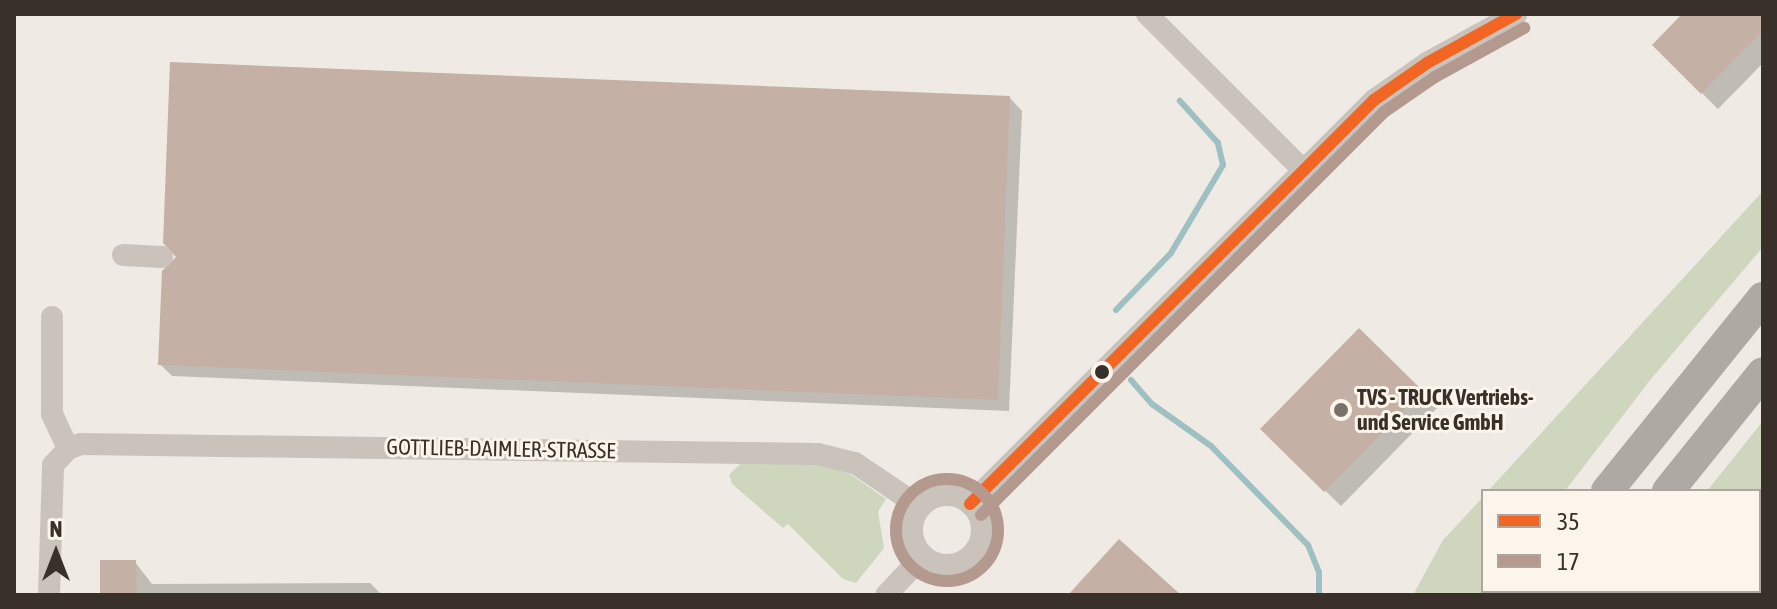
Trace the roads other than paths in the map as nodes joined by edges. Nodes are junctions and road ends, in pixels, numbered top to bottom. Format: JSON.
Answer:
{"nodes":[{"id":1,"x":1147,"y":14,"type":"edge"},
{"id":2,"x":1516,"y":14,"type":"edge"},
{"id":3,"x":1303,"y":170,"type":"junction"},
{"id":4,"x":123,"y":255,"type":"dead end"},
{"id":5,"x":162,"y":257,"type":"dead end"},
{"id":6,"x":1763,"y":298,"type":"edge"},
{"id":7,"x":52,"y":317,"type":"dead end"},
{"id":8,"x":1763,"y":373,"type":"edge"},
{"id":9,"x":68,"y":449,"type":"junction"},
{"id":10,"x":1609,"y":489,"type":"edge"},
{"id":11,"x":1670,"y":489,"type":"edge"},
{"id":12,"x":970,"y":504,"type":"junction"},
{"id":13,"x":920,"y":507,"type":"junction"},
{"id":14,"x":923,"y":556,"type":"junction"},
{"id":15,"x":49,"y":595,"type":"edge"},
{"id":16,"x":886,"y":595,"type":"edge"}],
"edges":[{"from":1,"to":3,"type":"street"},
{"from":2,"to":3,"type":"street"},
{"from":3,"to":12,"type":"street"},
{"from":4,"to":5,"type":"street"},
{"from":6,"to":10,"type":"highway"},
{"from":7,"to":9,"type":"street"},
{"from":8,"to":11,"type":"highway"},
{"from":9,"to":13,"type":"street","name":"GOTTLIEB-DAIMLER-STRASSE"},
{"from":9,"to":15,"type":"street"},
{"from":12,"to":13,"type":"street"},
{"from":12,"to":14,"type":"street"},
{"from":13,"to":14,"type":"street"},
{"from":14,"to":16,"type":"street"}]}
